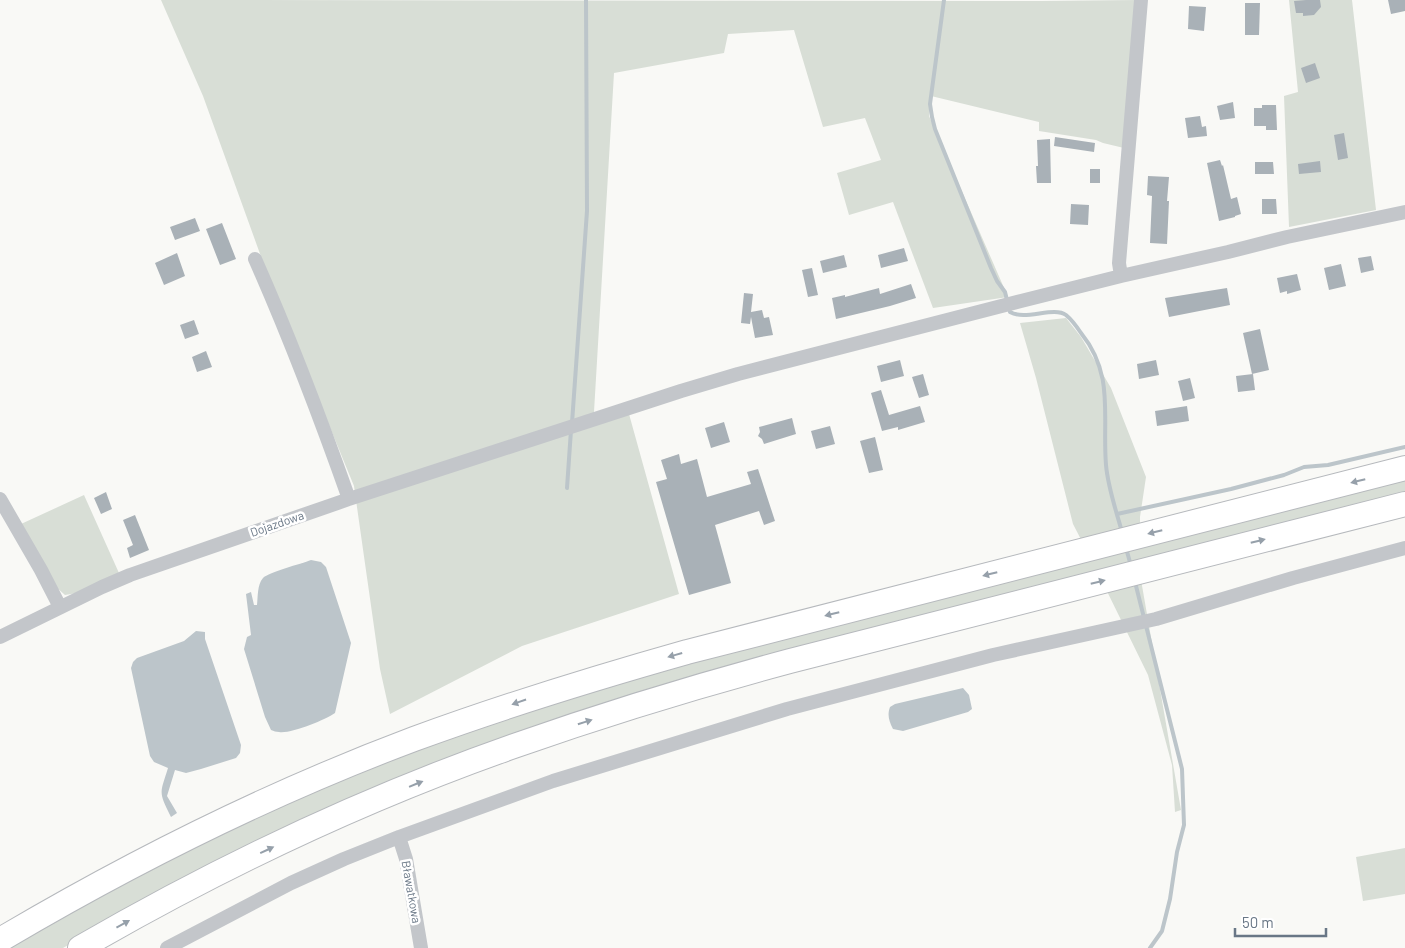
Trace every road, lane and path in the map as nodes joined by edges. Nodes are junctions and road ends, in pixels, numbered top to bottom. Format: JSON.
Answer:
{"nodes":[{"id":1,"x":1141,"y":0,"type":"edge"},
{"id":2,"x":1405,"y":212,"type":"edge"},
{"id":3,"x":255,"y":259,"type":"dead end"},
{"id":4,"x":1121,"y":276,"type":"junction"},
{"id":5,"x":1405,"y":468,"type":"edge"},
{"id":6,"x":348,"y":498,"type":"junction"},
{"id":7,"x":0,"y":500,"type":"edge"},
{"id":8,"x":1405,"y":504,"type":"edge"},
{"id":9,"x":1405,"y":548,"type":"edge"},
{"id":10,"x":60,"y":607,"type":"junction"},
{"id":11,"x":0,"y":637,"type":"edge"},
{"id":12,"x":399,"y":837,"type":"junction"},
{"id":13,"x":0,"y":940,"type":"edge"},
{"id":14,"x":80,"y":948,"type":"edge"},
{"id":15,"x":167,"y":948,"type":"edge"},
{"id":16,"x":420,"y":948,"type":"edge"}],
"edges":[{"from":1,"to":4,"type":"street"},
{"from":2,"to":4,"type":"street","name":"Dojazdowa"},
{"from":3,"to":6,"type":"street"},
{"from":4,"to":6,"type":"street","name":"Dojazdowa"},
{"from":5,"to":13,"type":"highway","one_way":true},
{"from":6,"to":10,"type":"street","name":"Dojazdowa"},
{"from":7,"to":10,"type":"street"},
{"from":14,"to":8,"type":"highway","one_way":true},
{"from":9,"to":12,"type":"street"},
{"from":10,"to":11,"type":"street","name":"Dojazdowa"},
{"from":12,"to":15,"type":"street"},
{"from":12,"to":16,"type":"street","name":"Bławatkowa"}]}
